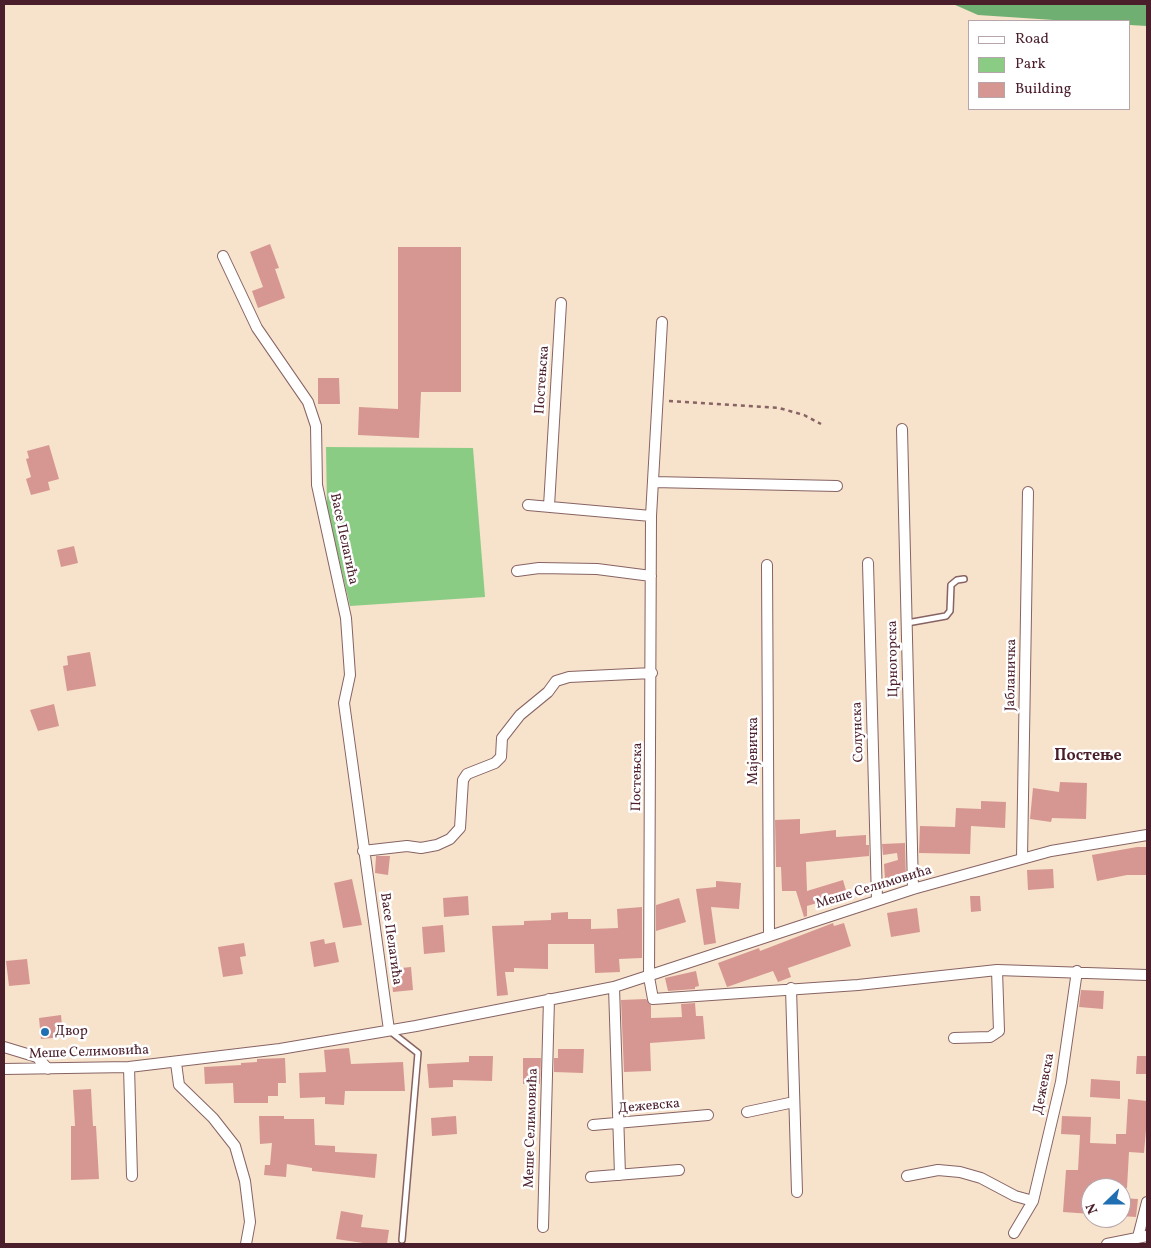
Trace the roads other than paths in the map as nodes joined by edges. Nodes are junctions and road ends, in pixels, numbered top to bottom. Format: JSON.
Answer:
{"nodes":[{"id":1,"x":223,"y":256,"type":"dead end"},
{"id":2,"x":561,"y":303,"type":"dead end"},
{"id":3,"x":662,"y":322,"type":"dead end"},
{"id":4,"x":902,"y":429,"type":"dead end"},
{"id":5,"x":653,"y":482,"type":"junction"},
{"id":6,"x":837,"y":486,"type":"dead end"},
{"id":7,"x":1028,"y":492,"type":"dead end"},
{"id":8,"x":528,"y":504,"type":"dead end"},
{"id":9,"x":549,"y":506,"type":"junction"},
{"id":10,"x":651,"y":516,"type":"junction"},
{"id":11,"x":868,"y":563,"type":"dead end"},
{"id":12,"x":767,"y":565,"type":"dead end"},
{"id":13,"x":517,"y":571,"type":"dead end"},
{"id":14,"x":651,"y":576,"type":"junction"},
{"id":15,"x":964,"y":579,"type":"dead end"},
{"id":16,"x":907,"y":623,"type":"junction"},
{"id":17,"x":652,"y":674,"type":"junction"},
{"id":18,"x":1147,"y":835,"type":"edge"},
{"id":19,"x":363,"y":852,"type":"junction"},
{"id":20,"x":1022,"y":858,"type":"junction"},
{"id":21,"x":913,"y":889,"type":"junction"},
{"id":22,"x":877,"y":900,"type":"junction"},
{"id":23,"x":769,"y":936,"type":"junction"},
{"id":24,"x":997,"y":970,"type":"junction"},
{"id":25,"x":1077,"y":971,"type":"junction"},
{"id":26,"x":1147,"y":975,"type":"edge"},
{"id":27,"x":650,"y":977,"type":"junction"},
{"id":28,"x":614,"y":987,"type":"junction"},
{"id":29,"x":791,"y":988,"type":"junction"},
{"id":30,"x":550,"y":999,"type":"junction"},
{"id":31,"x":389,"y":1030,"type":"junction"},
{"id":32,"x":954,"y":1038,"type":"dead end"},
{"id":33,"x":4,"y":1047,"type":"edge"},
{"id":34,"x":176,"y":1062,"type":"junction"},
{"id":35,"x":129,"y":1067,"type":"junction"},
{"id":36,"x":4,"y":1069,"type":"edge"},
{"id":37,"x":48,"y":1069,"type":"junction"},
{"id":38,"x":794,"y":1102,"type":"junction"},
{"id":39,"x":746,"y":1112,"type":"dead end"},
{"id":40,"x":708,"y":1115,"type":"dead end"},
{"id":41,"x":618,"y":1123,"type":"junction"},
{"id":42,"x":593,"y":1125,"type":"dead end"},
{"id":43,"x":679,"y":1170,"type":"dead end"},
{"id":44,"x":620,"y":1175,"type":"junction"},
{"id":45,"x":132,"y":1176,"type":"dead end"},
{"id":46,"x":907,"y":1176,"type":"dead end"},
{"id":47,"x":591,"y":1177,"type":"dead end"},
{"id":48,"x":797,"y":1192,"type":"dead end"},
{"id":49,"x":1033,"y":1201,"type":"junction"},
{"id":50,"x":1147,"y":1202,"type":"edge"},
{"id":51,"x":543,"y":1227,"type":"dead end"},
{"id":52,"x":1014,"y":1233,"type":"dead end"},
{"id":53,"x":1143,"y":1236,"type":"edge"},
{"id":54,"x":402,"y":1240,"type":"dead end"},
{"id":55,"x":246,"y":1244,"type":"edge"},
{"id":56,"x":1107,"y":1244,"type":"edge"}],
"edges":[{"from":1,"to":19,"type":"street","name":"Васе Пелагића"},
{"from":2,"to":9,"type":"street","name":"Постењска"},
{"from":3,"to":5,"type":"street","name":"Постењска"},
{"from":4,"to":16,"type":"street","name":"Црногорска"},
{"from":5,"to":6,"type":"street"},
{"from":5,"to":10,"type":"street","name":"Постењска"},
{"from":7,"to":20,"type":"street","name":"Јабланичка"},
{"from":8,"to":9,"type":"street"},
{"from":9,"to":10,"type":"street"},
{"from":10,"to":14,"type":"street","name":"Постењска"},
{"from":11,"to":22,"type":"street","name":"Солунска"},
{"from":12,"to":23,"type":"street","name":"Мајевичка"},
{"from":13,"to":14,"type":"street"},
{"from":14,"to":17,"type":"street","name":"Постењска"},
{"from":15,"to":16,"type":"lane"},
{"from":16,"to":21,"type":"street","name":"Црногорска"},
{"from":17,"to":19,"type":"street"},
{"from":17,"to":27,"type":"street","name":"Постењска"},
{"from":18,"to":20,"type":"street","name":"Меше Селимовића"},
{"from":19,"to":31,"type":"street","name":"Васе Пелагића"},
{"from":20,"to":21,"type":"street","name":"Меше Селимовића"},
{"from":21,"to":22,"type":"street","name":"Меше Селимовића"},
{"from":22,"to":23,"type":"street","name":"Меше Селимовића"},
{"from":23,"to":27,"type":"street","name":"Меше Селимовића"},
{"from":24,"to":25,"type":"street"},
{"from":24,"to":29,"type":"street"},
{"from":24,"to":32,"type":"street"},
{"from":25,"to":26,"type":"street"},
{"from":25,"to":49,"type":"street","name":"Дежевска"},
{"from":27,"to":28,"type":"street","name":"Меше Селимовића"},
{"from":27,"to":29,"type":"street"},
{"from":28,"to":30,"type":"street","name":"Меше Селимовића"},
{"from":28,"to":41,"type":"street"},
{"from":29,"to":38,"type":"street"},
{"from":30,"to":31,"type":"street","name":"Меше Селимовића"},
{"from":30,"to":51,"type":"street","name":"Меше Селимовића"},
{"from":31,"to":34,"type":"street","name":"Меше Селимовића"},
{"from":31,"to":54,"type":"lane"},
{"from":33,"to":37,"type":"street"},
{"from":34,"to":35,"type":"street","name":"Меше Селимовића"},
{"from":34,"to":55,"type":"street"},
{"from":35,"to":37,"type":"street","name":"Меше Селимовића"},
{"from":35,"to":45,"type":"street"},
{"from":36,"to":37,"type":"street","name":"Меше Селимовића"},
{"from":38,"to":39,"type":"street"},
{"from":38,"to":48,"type":"street"},
{"from":40,"to":41,"type":"street","name":"Дежевска"},
{"from":41,"to":42,"type":"street","name":"Дежевска"},
{"from":41,"to":44,"type":"street"},
{"from":43,"to":44,"type":"street"},
{"from":44,"to":47,"type":"street"},
{"from":46,"to":49,"type":"street"},
{"from":49,"to":52,"type":"street","name":"Дежевска"},
{"from":50,"to":53,"type":"street"},
{"from":53,"to":56,"type":"street"}]}
